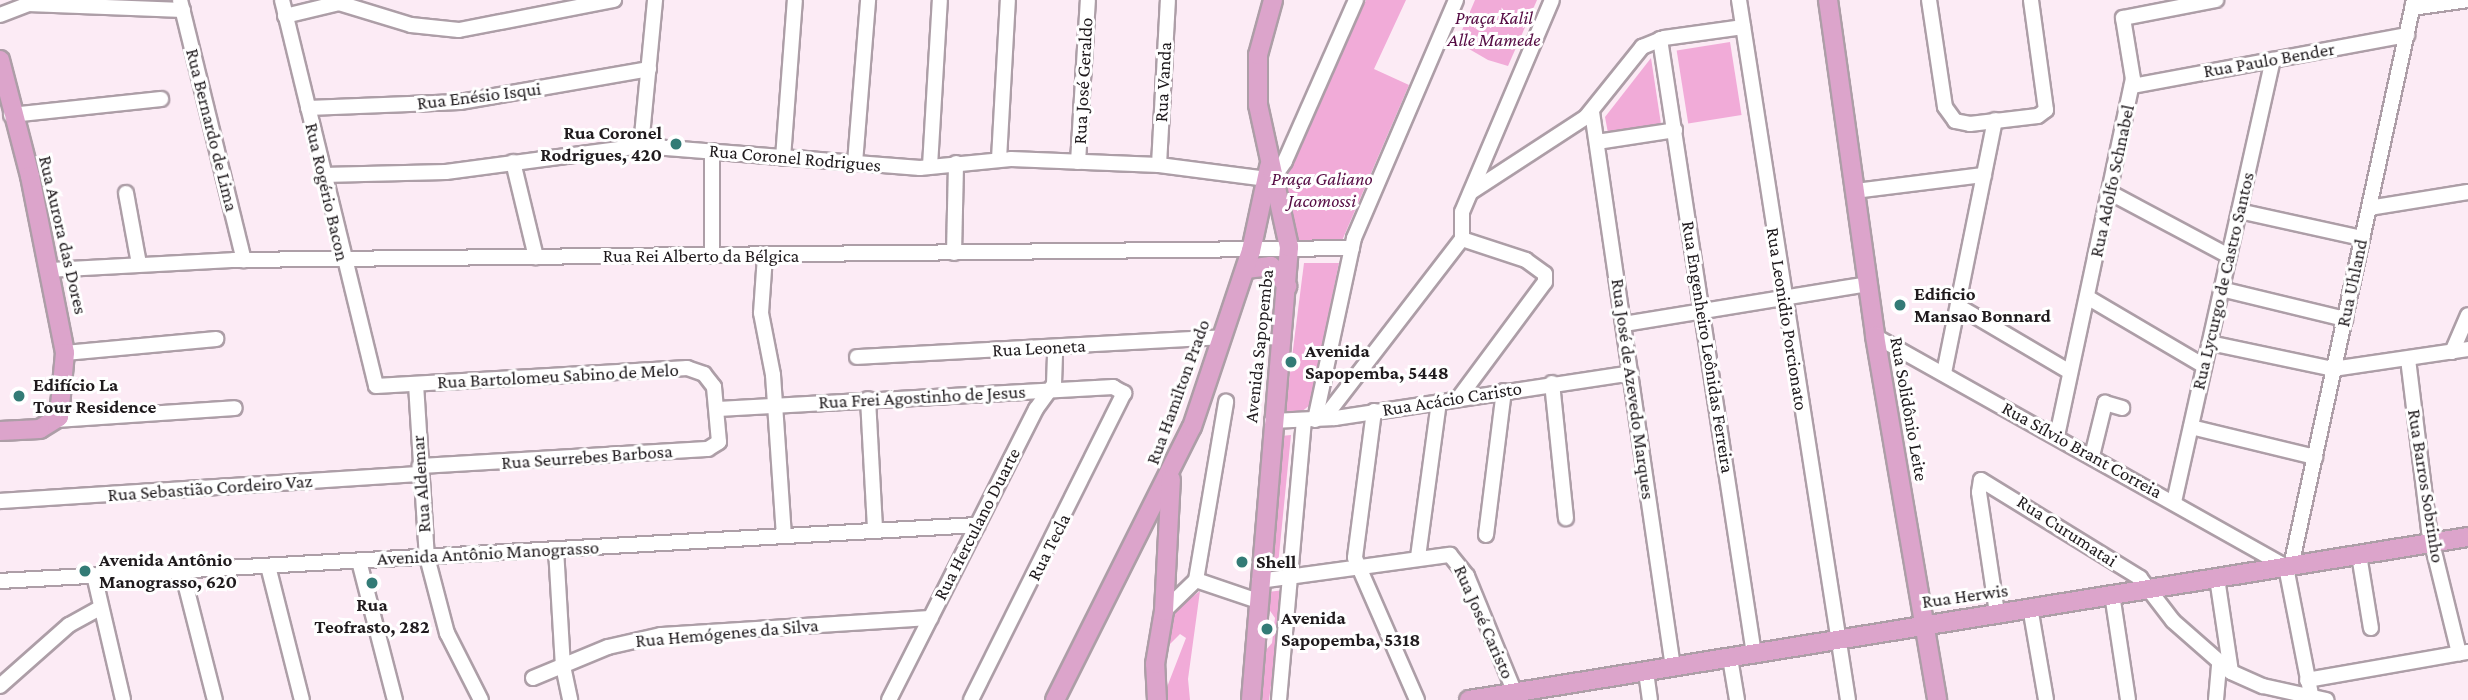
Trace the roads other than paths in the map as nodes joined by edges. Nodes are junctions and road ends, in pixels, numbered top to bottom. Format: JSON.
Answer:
{"nodes":[{"id":1,"x":282,"y":0,"type":"edge"},
{"id":2,"x":614,"y":0,"type":"edge"},
{"id":3,"x":655,"y":0,"type":"edge"},
{"id":4,"x":795,"y":0,"type":"edge"},
{"id":5,"x":868,"y":0,"type":"edge"},
{"id":6,"x":940,"y":0,"type":"edge"},
{"id":7,"x":1008,"y":0,"type":"edge"},
{"id":8,"x":1088,"y":0,"type":"edge"},
{"id":9,"x":1168,"y":0,"type":"edge"},
{"id":10,"x":1273,"y":0,"type":"edge"},
{"id":11,"x":1356,"y":0,"type":"edge"},
{"id":12,"x":1456,"y":0,"type":"edge"},
{"id":13,"x":1552,"y":0,"type":"edge"},
{"id":14,"x":1739,"y":0,"type":"edge"},
{"id":15,"x":1828,"y":0,"type":"edge"},
{"id":16,"x":1929,"y":0,"type":"edge"},
{"id":17,"x":2031,"y":0,"type":"edge"},
{"id":18,"x":2216,"y":0,"type":"edge"},
{"id":19,"x":2468,"y":0,"type":"edge"},
{"id":20,"x":78,"y":3,"type":"edge"},
{"id":21,"x":2413,"y":4,"type":"edge"},
{"id":22,"x":182,"y":5,"type":"edge"},
{"id":23,"x":0,"y":15,"type":"edge"},
{"id":24,"x":285,"y":16,"type":"junction"},
{"id":25,"x":1743,"y":27,"type":"junction"},
{"id":26,"x":2407,"y":35,"type":"junction"},
{"id":27,"x":1660,"y":40,"type":"junction"},
{"id":28,"x":0,"y":60,"type":"edge"},
{"id":29,"x":2273,"y":60,"type":"junction"},
{"id":30,"x":649,"y":69,"type":"junction"},
{"id":31,"x":2132,"y":86,"type":"junction"},
{"id":32,"x":161,"y":99,"type":"dead end"},
{"id":33,"x":308,"y":108,"type":"junction"},
{"id":34,"x":1592,"y":112,"type":"junction"},
{"id":35,"x":11,"y":115,"type":"junction"},
{"id":36,"x":1995,"y":120,"type":"junction"},
{"id":37,"x":1675,"y":130,"type":"junction"},
{"id":38,"x":1597,"y":142,"type":"junction"},
{"id":39,"x":641,"y":146,"type":"junction"},
{"id":40,"x":712,"y":151,"type":"junction"},
{"id":41,"x":783,"y":158,"type":"junction"},
{"id":42,"x":999,"y":159,"type":"junction"},
{"id":43,"x":513,"y":162,"type":"junction"},
{"id":44,"x":1078,"y":162,"type":"junction"},
{"id":45,"x":855,"y":163,"type":"junction"},
{"id":46,"x":956,"y":163,"type":"junction"},
{"id":47,"x":1159,"y":165,"type":"junction"},
{"id":48,"x":930,"y":166,"type":"junction"},
{"id":49,"x":323,"y":175,"type":"junction"},
{"id":50,"x":1984,"y":175,"type":"junction"},
{"id":51,"x":1272,"y":176,"type":"junction"},
{"id":52,"x":1855,"y":191,"type":"junction"},
{"id":53,"x":1470,"y":192,"type":"junction"},
{"id":54,"x":2109,"y":192,"type":"junction"},
{"id":55,"x":2468,"y":192,"type":"edge"},
{"id":56,"x":126,"y":193,"type":"dead end"},
{"id":57,"x":2369,"y":208,"type":"junction"},
{"id":58,"x":2239,"y":211,"type":"junction"},
{"id":59,"x":2362,"y":238,"type":"junction"},
{"id":60,"x":1462,"y":239,"type":"junction"},
{"id":61,"x":1289,"y":247,"type":"junction"},
{"id":62,"x":1352,"y":248,"type":"junction"},
{"id":63,"x":1251,"y":251,"type":"junction"},
{"id":64,"x":954,"y":253,"type":"junction"},
{"id":65,"x":712,"y":256,"type":"junction"},
{"id":66,"x":765,"y":256,"type":"junction"},
{"id":67,"x":2229,"y":256,"type":"junction"},
{"id":68,"x":536,"y":257,"type":"junction"},
{"id":69,"x":343,"y":259,"type":"junction"},
{"id":70,"x":244,"y":260,"type":"junction"},
{"id":71,"x":139,"y":264,"type":"junction"},
{"id":72,"x":1246,"y":269,"type":"junction"},
{"id":73,"x":49,"y":270,"type":"junction"},
{"id":74,"x":1868,"y":284,"type":"junction"},
{"id":75,"x":1287,"y":286,"type":"junction"},
{"id":76,"x":2221,"y":289,"type":"junction"},
{"id":77,"x":1783,"y":297,"type":"junction"},
{"id":78,"x":2087,"y":297,"type":"junction"},
{"id":79,"x":1958,"y":306,"type":"junction"},
{"id":80,"x":1703,"y":310,"type":"junction"},
{"id":81,"x":2468,"y":315,"type":"edge"},
{"id":82,"x":2345,"y":319,"type":"junction"},
{"id":83,"x":1624,"y":324,"type":"junction"},
{"id":84,"x":1875,"y":336,"type":"junction"},
{"id":85,"x":1221,"y":337,"type":"junction"},
{"id":86,"x":216,"y":340,"type":"dead end"},
{"id":87,"x":2210,"y":343,"type":"junction"},
{"id":88,"x":1055,"y":348,"type":"junction"},
{"id":89,"x":2468,"y":349,"type":"edge"},
{"id":90,"x":2452,"y":352,"type":"junction"},
{"id":91,"x":65,"y":353,"type":"junction"},
{"id":92,"x":857,"y":357,"type":"dead end"},
{"id":93,"x":2408,"y":359,"type":"junction"},
{"id":94,"x":2204,"y":366,"type":"junction"},
{"id":95,"x":2333,"y":369,"type":"junction"},
{"id":96,"x":2070,"y":372,"type":"junction"},
{"id":97,"x":1631,"y":373,"type":"junction"},
{"id":98,"x":1944,"y":373,"type":"junction"},
{"id":99,"x":1552,"y":383,"type":"junction"},
{"id":100,"x":375,"y":384,"type":"joint"},
{"id":101,"x":416,"y":384,"type":"junction"},
{"id":102,"x":1050,"y":390,"type":"junction"},
{"id":103,"x":1504,"y":391,"type":"junction"},
{"id":104,"x":1124,"y":393,"type":"joint"},
{"id":105,"x":868,"y":399,"type":"junction"},
{"id":106,"x":1458,"y":399,"type":"junction"},
{"id":107,"x":1226,"y":402,"type":"dead end"},
{"id":108,"x":1439,"y":402,"type":"junction"},
{"id":109,"x":776,"y":406,"type":"junction"},
{"id":110,"x":235,"y":408,"type":"dead end"},
{"id":111,"x":2122,"y":408,"type":"dead end"},
{"id":112,"x":718,"y":409,"type":"junction"},
{"id":113,"x":1374,"y":411,"type":"junction"},
{"id":114,"x":1314,"y":419,"type":"junction"},
{"id":115,"x":56,"y":420,"type":"junction"},
{"id":116,"x":1272,"y":421,"type":"junction"},
{"id":117,"x":2191,"y":427,"type":"junction"},
{"id":118,"x":0,"y":431,"type":"edge"},
{"id":119,"x":2057,"y":436,"type":"junction"},
{"id":120,"x":2092,"y":456,"type":"junction"},
{"id":121,"x":2315,"y":457,"type":"junction"},
{"id":122,"x":419,"y":470,"type":"junction"},
{"id":123,"x":1171,"y":475,"type":"junction"},
{"id":124,"x":0,"y":501,"type":"edge"},
{"id":125,"x":2174,"y":502,"type":"junction"},
{"id":126,"x":1566,"y":518,"type":"dead end"},
{"id":127,"x":976,"y":525,"type":"junction"},
{"id":128,"x":875,"y":529,"type":"junction"},
{"id":129,"x":784,"y":535,"type":"junction"},
{"id":130,"x":1486,"y":536,"type":"dead end"},
{"id":131,"x":2468,"y":537,"type":"edge"},
{"id":132,"x":2433,"y":543,"type":"junction"},
{"id":133,"x":556,"y":549,"type":"junction"},
{"id":134,"x":2359,"y":555,"type":"junction"},
{"id":135,"x":427,"y":557,"type":"junction"},
{"id":136,"x":1418,"y":557,"type":"junction"},
{"id":137,"x":359,"y":561,"type":"junction"},
{"id":138,"x":268,"y":566,"type":"junction"},
{"id":139,"x":2288,"y":567,"type":"junction"},
{"id":140,"x":1358,"y":568,"type":"junction"},
{"id":141,"x":182,"y":571,"type":"junction"},
{"id":142,"x":94,"y":575,"type":"junction"},
{"id":143,"x":2217,"y":578,"type":"junction"},
{"id":144,"x":1291,"y":579,"type":"junction"},
{"id":145,"x":1196,"y":580,"type":"junction"},
{"id":146,"x":0,"y":581,"type":"edge"},
{"id":147,"x":1259,"y":582,"type":"junction"},
{"id":148,"x":2147,"y":589,"type":"junction"},
{"id":149,"x":2112,"y":594,"type":"junction"},
{"id":150,"x":1258,"y":601,"type":"junction"},
{"id":151,"x":2030,"y":607,"type":"junction"},
{"id":152,"x":100,"y":608,"type":"junction"},
{"id":153,"x":1164,"y":611,"type":"junction"},
{"id":154,"x":1997,"y":613,"type":"junction"},
{"id":155,"x":930,"y":618,"type":"junction"},
{"id":156,"x":1926,"y":623,"type":"junction"},
{"id":157,"x":2371,"y":628,"type":"dead end"},
{"id":158,"x":1838,"y":637,"type":"junction"},
{"id":159,"x":2463,"y":652,"type":"edge"},
{"id":160,"x":1754,"y":654,"type":"junction"},
{"id":161,"x":1730,"y":658,"type":"junction"},
{"id":162,"x":564,"y":666,"type":"junction"},
{"id":163,"x":1673,"y":667,"type":"junction"},
{"id":164,"x":2225,"y":668,"type":"junction"},
{"id":165,"x":1646,"y":672,"type":"junction"},
{"id":166,"x":533,"y":678,"type":"dead end"},
{"id":167,"x":0,"y":686,"type":"edge"},
{"id":168,"x":2309,"y":687,"type":"junction"},
{"id":169,"x":1516,"y":692,"type":"junction"},
{"id":170,"x":1156,"y":699,"type":"edge"},
{"id":171,"x":123,"y":700,"type":"edge"},
{"id":172,"x":215,"y":700,"type":"edge"},
{"id":173,"x":302,"y":700,"type":"edge"},
{"id":174,"x":395,"y":700,"type":"edge"},
{"id":175,"x":481,"y":700,"type":"edge"},
{"id":176,"x":570,"y":700,"type":"edge"},
{"id":177,"x":888,"y":700,"type":"edge"},
{"id":178,"x":971,"y":700,"type":"edge"},
{"id":179,"x":1055,"y":700,"type":"edge"},
{"id":180,"x":1251,"y":700,"type":"edge"},
{"id":181,"x":1279,"y":700,"type":"edge"},
{"id":182,"x":1417,"y":700,"type":"edge"},
{"id":183,"x":1469,"y":700,"type":"edge"},
{"id":184,"x":1650,"y":700,"type":"edge"},
{"id":185,"x":1737,"y":700,"type":"edge"},
{"id":186,"x":1848,"y":700,"type":"edge"},
{"id":187,"x":1937,"y":700,"type":"edge"},
{"id":188,"x":2046,"y":700,"type":"edge"},
{"id":189,"x":2128,"y":700,"type":"edge"},
{"id":190,"x":2216,"y":700,"type":"edge"},
{"id":191,"x":2326,"y":700,"type":"edge"}],
"edges":[{"from":1,"to":24,"type":"street","name":"Rua Rogério Bacon"},
{"from":2,"to":24,"type":"street"},
{"from":3,"to":30,"type":"street"},
{"from":4,"to":41,"type":"street"},
{"from":5,"to":45,"type":"street"},
{"from":6,"to":48,"type":"street"},
{"from":7,"to":42,"type":"street"},
{"from":8,"to":44,"type":"street","name":"Rua José Geraldo"},
{"from":9,"to":47,"type":"street","name":"Rua Vanda"},
{"from":10,"to":51,"type":"main road","name":"Avenida Sapopemba"},
{"from":11,"to":51,"type":"street"},
{"from":12,"to":62,"type":"street"},
{"from":13,"to":53,"type":"street"},
{"from":14,"to":25,"type":"street","name":"Rua Leonidio Porcionato"},
{"from":15,"to":52,"type":"main road","name":"Rua Solidônio Leite"},
{"from":16,"to":36,"type":"street"},
{"from":17,"to":36,"type":"street"},
{"from":18,"to":31,"type":"street","name":"Rua Adolfo Schnabel"},
{"from":19,"to":21,"type":"street"},
{"from":20,"to":22,"type":"street"},
{"from":20,"to":23,"type":"street"},
{"from":21,"to":26,"type":"street","name":"Rua Uhland"},
{"from":22,"to":70,"type":"street","name":"Rua Bernardo de Lima"},
{"from":24,"to":33,"type":"street","name":"Rua Rogério Bacon"},
{"from":25,"to":27,"type":"street"},
{"from":25,"to":77,"type":"street","name":"Rua Leonidio Porcionato"},
{"from":26,"to":29,"type":"street","name":"Rua Paulo Bender"},
{"from":26,"to":57,"type":"street","name":"Rua Uhland"},
{"from":27,"to":34,"type":"street"},
{"from":27,"to":37,"type":"street","name":"Rua Engenheiro Leônidas Ferreira"},
{"from":28,"to":35,"type":"main road","name":"Rua Aurora das Dores"},
{"from":29,"to":31,"type":"street","name":"Rua Paulo Bender"},
{"from":29,"to":58,"type":"street","name":"Rua Lycurgo de Castro Santos"},
{"from":30,"to":33,"type":"street","name":"Rua Enésio Isqui"},
{"from":30,"to":39,"type":"street"},
{"from":31,"to":54,"type":"street","name":"Rua Adolfo Schnabel"},
{"from":32,"to":35,"type":"street"},
{"from":33,"to":49,"type":"street","name":"Rua Rogério Bacon"},
{"from":34,"to":38,"type":"street","name":"Rua José de Azevedo Marques"},
{"from":34,"to":53,"type":"street"},
{"from":35,"to":73,"type":"main road","name":"Rua Aurora das Dores"},
{"from":36,"to":50,"type":"street"},
{"from":37,"to":38,"type":"street"},
{"from":37,"to":80,"type":"street","name":"Rua Engenheiro Leônidas Ferreira"},
{"from":38,"to":83,"type":"street","name":"Rua José de Azevedo Marques"},
{"from":39,"to":40,"type":"street","name":"Rua Coronel Rodrigues"},
{"from":39,"to":43,"type":"street","name":"Rua Coronel Rodrigues"},
{"from":40,"to":41,"type":"street","name":"Rua Coronel Rodrigues"},
{"from":40,"to":65,"type":"street"},
{"from":41,"to":45,"type":"street","name":"Rua Coronel Rodrigues"},
{"from":42,"to":44,"type":"street","name":"Rua Coronel Rodrigues"},
{"from":42,"to":46,"type":"street","name":"Rua Coronel Rodrigues"},
{"from":43,"to":49,"type":"street","name":"Rua Coronel Rodrigues"},
{"from":43,"to":68,"type":"street"},
{"from":44,"to":47,"type":"street","name":"Rua Coronel Rodrigues"},
{"from":45,"to":48,"type":"street","name":"Rua Coronel Rodrigues"},
{"from":46,"to":48,"type":"street","name":"Rua Coronel Rodrigues"},
{"from":46,"to":64,"type":"street"},
{"from":47,"to":51,"type":"street","name":"Rua Coronel Rodrigues"},
{"from":49,"to":69,"type":"street","name":"Rua Rogério Bacon"},
{"from":50,"to":52,"type":"street"},
{"from":50,"to":79,"type":"street"},
{"from":51,"to":61,"type":"main road","name":"Avenida Sapopemba"},
{"from":51,"to":63,"type":"main road","name":"Rua Hamilton Prado"},
{"from":52,"to":74,"type":"main road","name":"Rua Solidônio Leite"},
{"from":53,"to":60,"type":"street"},
{"from":54,"to":67,"type":"street"},
{"from":54,"to":78,"type":"street","name":"Rua Adolfo Schnabel"},
{"from":55,"to":57,"type":"street"},
{"from":56,"to":71,"type":"street"},
{"from":57,"to":59,"type":"street","name":"Rua Uhland"},
{"from":58,"to":59,"type":"street"},
{"from":58,"to":67,"type":"street","name":"Rua Lycurgo de Castro Santos"},
{"from":59,"to":82,"type":"street","name":"Rua Uhland"},
{"from":60,"to":106,"type":"street"},
{"from":60,"to":114,"type":"street"},
{"from":61,"to":62,"type":"street","name":"Rua Rei Alberto da Bélgica"},
{"from":61,"to":63,"type":"street","name":"Rua Rei Alberto da Bélgica"},
{"from":61,"to":75,"type":"main road","name":"Avenida Sapopemba"},
{"from":62,"to":114,"type":"street"},
{"from":63,"to":64,"type":"street","name":"Rua Rei Alberto da Bélgica"},
{"from":63,"to":72,"type":"main road","name":"Rua Hamilton Prado"},
{"from":64,"to":66,"type":"street","name":"Rua Rei Alberto da Bélgica"},
{"from":65,"to":66,"type":"street","name":"Rua Rei Alberto da Bélgica"},
{"from":65,"to":68,"type":"street","name":"Rua Rei Alberto da Bélgica"},
{"from":66,"to":109,"type":"street"},
{"from":67,"to":76,"type":"street","name":"Rua Lycurgo de Castro Santos"},
{"from":68,"to":69,"type":"street","name":"Rua Rei Alberto da Bélgica"},
{"from":69,"to":70,"type":"street","name":"Rua Rei Alberto da Bélgica"},
{"from":69,"to":100,"type":"street","name":"Rua Rogério Bacon"},
{"from":70,"to":71,"type":"street","name":"Rua Rei Alberto da Bélgica"},
{"from":71,"to":73,"type":"street","name":"Rua Rei Alberto da Bélgica"},
{"from":72,"to":75,"type":"main road"},
{"from":72,"to":85,"type":"main road","name":"Rua Hamilton Prado"},
{"from":73,"to":91,"type":"main road","name":"Rua Aurora das Dores"},
{"from":74,"to":77,"type":"street"},
{"from":74,"to":84,"type":"main road","name":"Rua Solidônio Leite"},
{"from":75,"to":116,"type":"main road","name":"Avenida Sapopemba"},
{"from":76,"to":82,"type":"street"},
{"from":76,"to":87,"type":"street","name":"Rua Lycurgo de Castro Santos"},
{"from":77,"to":80,"type":"street"},
{"from":77,"to":158,"type":"street","name":"Rua Leonidio Porcionato"},
{"from":78,"to":94,"type":"street"},
{"from":78,"to":96,"type":"street","name":"Rua Adolfo Schnabel"},
{"from":79,"to":96,"type":"street"},
{"from":79,"to":98,"type":"street"},
{"from":80,"to":83,"type":"street"},
{"from":80,"to":160,"type":"street","name":"Rua Engenheiro Leônidas Ferreira"},
{"from":81,"to":90,"type":"street"},
{"from":82,"to":95,"type":"street","name":"Rua Uhland"},
{"from":83,"to":97,"type":"street","name":"Rua José de Azevedo Marques"},
{"from":84,"to":98,"type":"street","name":"Rua Sílvio Brant Correia"},
{"from":84,"to":156,"type":"main road","name":"Rua Solidônio Leite"},
{"from":85,"to":88,"type":"street","name":"Rua Leoneta"},
{"from":85,"to":123,"type":"main road","name":"Rua Hamilton Prado"},
{"from":86,"to":91,"type":"street"},
{"from":87,"to":94,"type":"street","name":"Rua Lycurgo de Castro Santos"},
{"from":87,"to":95,"type":"street"},
{"from":88,"to":92,"type":"street","name":"Rua Leoneta"},
{"from":88,"to":102,"type":"street","name":"Rua Herculano Duarte"},
{"from":89,"to":90,"type":"street"},
{"from":90,"to":93,"type":"street"},
{"from":91,"to":115,"type":"main road","name":"Rua Aurora das Dores"},
{"from":93,"to":95,"type":"street"},
{"from":93,"to":132,"type":"street","name":"Rua Barros Sobrinho"},
{"from":94,"to":117,"type":"street","name":"Rua Lycurgo de Castro Santos"},
{"from":95,"to":121,"type":"street","name":"Rua Uhland"},
{"from":96,"to":119,"type":"street","name":"Rua Adolfo Schnabel"},
{"from":97,"to":99,"type":"street","name":"Rua Acácio Caristo"},
{"from":97,"to":163,"type":"street","name":"Rua José de Azevedo Marques"},
{"from":98,"to":119,"type":"street","name":"Rua Sílvio Brant Correia"},
{"from":99,"to":103,"type":"street","name":"Rua Acácio Caristo"},
{"from":99,"to":126,"type":"street"},
{"from":100,"to":101,"type":"street","name":"Rua Bartolomeu Sabino de Melo"},
{"from":101,"to":112,"type":"street","name":"Rua Bartolomeu Sabino de Melo"},
{"from":101,"to":122,"type":"street","name":"Rua Aldemar"},
{"from":102,"to":104,"type":"street","name":"Rua Frei Agostinho de Jesus"},
{"from":102,"to":105,"type":"street","name":"Rua Frei Agostinho de Jesus"},
{"from":102,"to":127,"type":"street","name":"Rua Herculano Duarte"},
{"from":103,"to":106,"type":"street","name":"Rua Acácio Caristo"},
{"from":103,"to":130,"type":"street"},
{"from":104,"to":178,"type":"street","name":"Rua Tecla"},
{"from":105,"to":109,"type":"street","name":"Rua Frei Agostinho de Jesus"},
{"from":105,"to":128,"type":"street"},
{"from":106,"to":108,"type":"street","name":"Rua Acácio Caristo"},
{"from":107,"to":145,"type":"street"},
{"from":108,"to":113,"type":"street","name":"Rua Acácio Caristo"},
{"from":108,"to":136,"type":"street"},
{"from":109,"to":112,"type":"street","name":"Rua Frei Agostinho de Jesus"},
{"from":109,"to":129,"type":"street"},
{"from":110,"to":115,"type":"street"},
{"from":111,"to":120,"type":"street"},
{"from":112,"to":122,"type":"street","name":"Rua Seurrebes Barbosa"},
{"from":113,"to":114,"type":"street","name":"Rua Acácio Caristo"},
{"from":113,"to":140,"type":"street"},
{"from":114,"to":116,"type":"street","name":"Rua Acácio Caristo"},
{"from":114,"to":144,"type":"street"},
{"from":115,"to":118,"type":"main road"},
{"from":116,"to":147,"type":"main road","name":"Avenida Sapopemba"},
{"from":117,"to":121,"type":"street"},
{"from":117,"to":125,"type":"street","name":"Rua Lycurgo de Castro Santos"},
{"from":119,"to":120,"type":"street","name":"Rua Sílvio Brant Correia"},
{"from":120,"to":125,"type":"street","name":"Rua Sílvio Brant Correia"},
{"from":121,"to":139,"type":"street","name":"Rua Uhland"},
{"from":122,"to":124,"type":"street","name":"Rua Sebastião Cordeiro Vaz"},
{"from":122,"to":135,"type":"street","name":"Rua Aldemar"},
{"from":123,"to":153,"type":"main road"},
{"from":123,"to":179,"type":"main road","name":"Rua Hamilton Prado"},
{"from":125,"to":139,"type":"street","name":"Rua Sílvio Brant Correia"},
{"from":127,"to":128,"type":"street","name":"Avenida Antônio Manograsso"},
{"from":127,"to":155,"type":"street","name":"Rua Herculano Duarte"},
{"from":128,"to":129,"type":"street","name":"Avenida Antônio Manograsso"},
{"from":129,"to":133,"type":"street","name":"Avenida Antônio Manograsso"},
{"from":131,"to":132,"type":"main road","name":"Rua Herwis"},
{"from":132,"to":134,"type":"main road","name":"Rua Herwis"},
{"from":132,"to":159,"type":"street","name":"Rua Barros Sobrinho"},
{"from":133,"to":135,"type":"street","name":"Avenida Antônio Manograsso"},
{"from":133,"to":162,"type":"street"},
{"from":134,"to":139,"type":"main road","name":"Rua Herwis"},
{"from":134,"to":157,"type":"street"},
{"from":135,"to":137,"type":"street","name":"Avenida Antônio Manograsso"},
{"from":135,"to":175,"type":"street","name":"Rua Aldemar"},
{"from":136,"to":140,"type":"street"},
{"from":136,"to":169,"type":"street","name":"Rua José Caristo"},
{"from":137,"to":138,"type":"street","name":"Avenida Antônio Manograsso"},
{"from":137,"to":174,"type":"street"},
{"from":138,"to":141,"type":"street","name":"Avenida Antônio Manograsso"},
{"from":138,"to":173,"type":"street"},
{"from":139,"to":143,"type":"main road","name":"Rua Herwis"},
{"from":139,"to":168,"type":"street"},
{"from":140,"to":144,"type":"street"},
{"from":140,"to":182,"type":"street"},
{"from":141,"to":142,"type":"street","name":"Avenida Antônio Manograsso"},
{"from":141,"to":172,"type":"street"},
{"from":142,"to":146,"type":"street","name":"Avenida Antônio Manograsso"},
{"from":142,"to":152,"type":"street"},
{"from":143,"to":148,"type":"main road","name":"Rua Herwis"},
{"from":143,"to":164,"type":"street"},
{"from":144,"to":147,"type":"street"},
{"from":144,"to":181,"type":"street"},
{"from":145,"to":150,"type":"street"},
{"from":145,"to":153,"type":"street"},
{"from":147,"to":150,"type":"main road","name":"Avenida Sapopemba"},
{"from":148,"to":149,"type":"main road","name":"Rua Herwis"},
{"from":148,"to":154,"type":"street","name":"Rua Curumatai"},
{"from":148,"to":164,"type":"street","name":"Rua Curumatai"},
{"from":149,"to":151,"type":"main road","name":"Rua Herwis"},
{"from":149,"to":189,"type":"street"},
{"from":150,"to":180,"type":"main road","name":"Avenida Sapopemba"},
{"from":151,"to":154,"type":"main road","name":"Rua Herwis"},
{"from":151,"to":188,"type":"street"},
{"from":152,"to":167,"type":"street"},
{"from":152,"to":171,"type":"street"},
{"from":153,"to":170,"type":"main road"},
{"from":154,"to":156,"type":"main road","name":"Rua Herwis"},
{"from":155,"to":162,"type":"street","name":"Rua Hemógenes da Silva"},
{"from":155,"to":177,"type":"street","name":"Rua Herculano Duarte"},
{"from":156,"to":158,"type":"main road","name":"Rua Herwis"},
{"from":156,"to":187,"type":"main road","name":"Rua Solidônio Leite"},
{"from":158,"to":160,"type":"main road","name":"Rua Herwis"},
{"from":158,"to":186,"type":"street","name":"Rua Leonidio Porcionato"},
{"from":159,"to":168,"type":"street"},
{"from":160,"to":161,"type":"main road","name":"Rua Herwis"},
{"from":161,"to":163,"type":"main road","name":"Rua Herwis"},
{"from":161,"to":185,"type":"street"},
{"from":162,"to":166,"type":"street","name":"Rua Hemógenes da Silva"},
{"from":162,"to":176,"type":"street"},
{"from":163,"to":165,"type":"main road","name":"Rua Herwis"},
{"from":164,"to":168,"type":"street","name":"Rua Curumatai"},
{"from":164,"to":190,"type":"street"},
{"from":165,"to":169,"type":"main road","name":"Rua Herwis"},
{"from":165,"to":184,"type":"street"},
{"from":168,"to":191,"type":"street"},
{"from":169,"to":183,"type":"main road","name":"Rua Herwis"}]}
